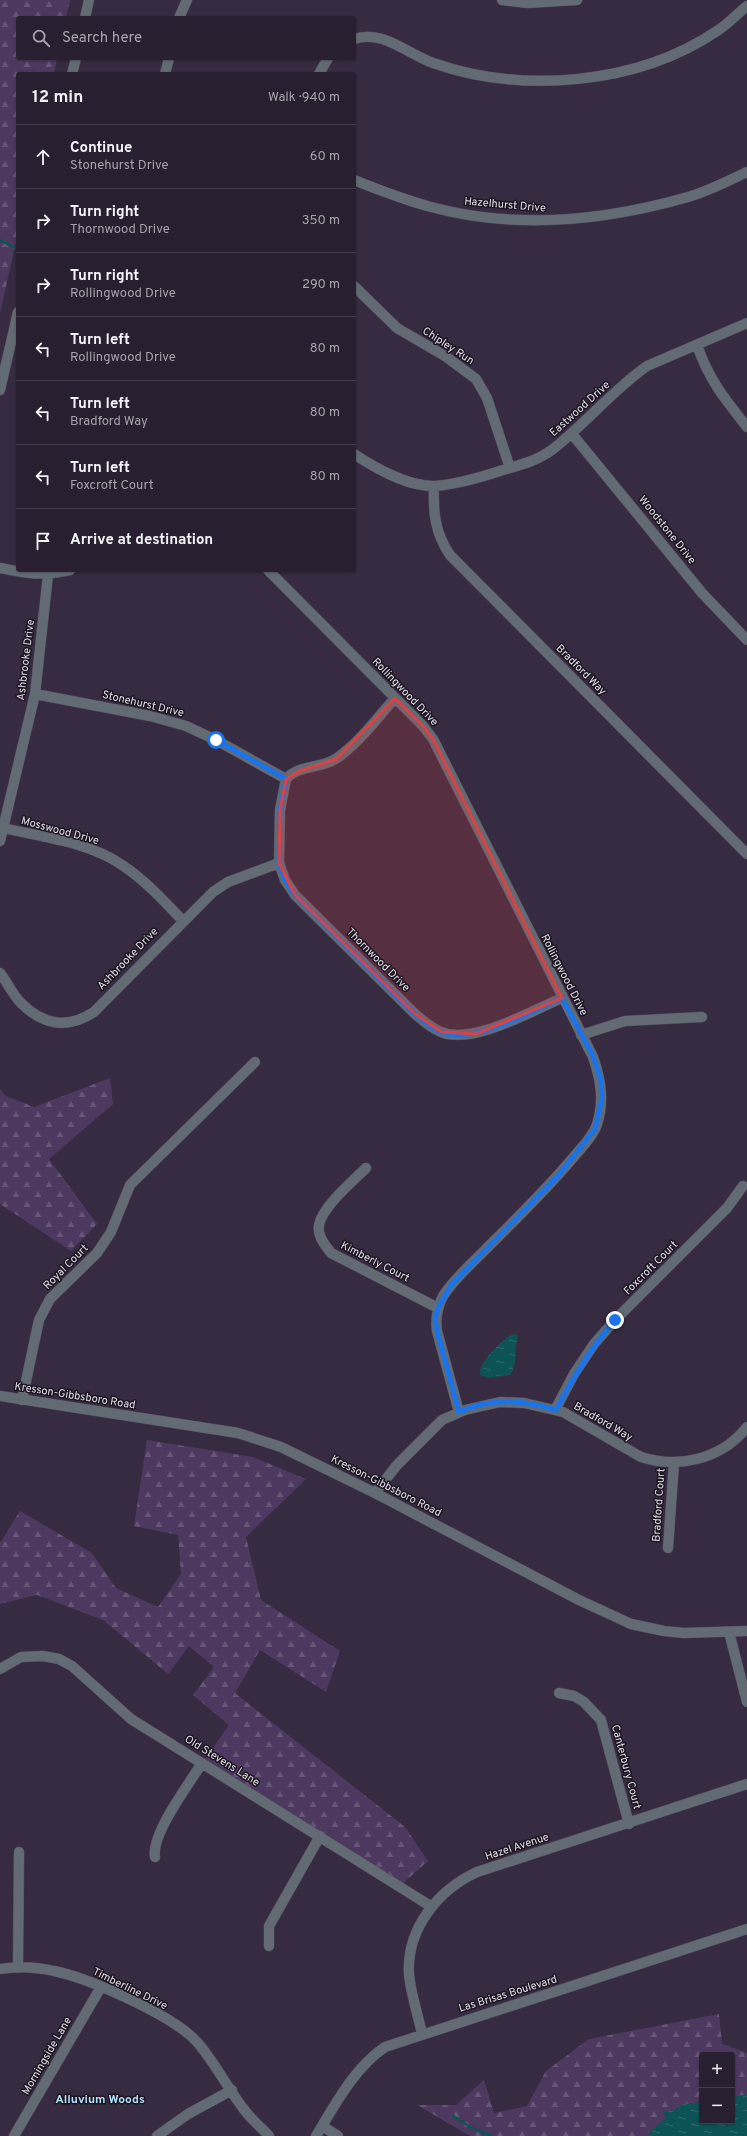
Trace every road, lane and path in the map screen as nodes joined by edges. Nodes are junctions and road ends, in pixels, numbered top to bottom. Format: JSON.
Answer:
{"nodes":[{"id":1,"x":89,"y":0,"type":"edge"},
{"id":2,"x":187,"y":0,"type":"edge"},
{"id":3,"x":502,"y":0,"type":"edge"},
{"id":4,"x":577,"y":0,"type":"edge"},
{"id":5,"x":747,"y":6,"type":"edge"},
{"id":6,"x":85,"y":16,"type":"edge"},
{"id":7,"x":181,"y":16,"type":"edge"},
{"id":8,"x":356,"y":39,"type":"edge"},
{"id":9,"x":76,"y":60,"type":"edge"},
{"id":10,"x":170,"y":60,"type":"edge"},
{"id":11,"x":327,"y":60,"type":"edge"},
{"id":12,"x":72,"y":72,"type":"edge"},
{"id":13,"x":166,"y":72,"type":"edge"},
{"id":14,"x":320,"y":72,"type":"edge"},
{"id":15,"x":747,"y":172,"type":"edge"},
{"id":16,"x":356,"y":181,"type":"edge"},
{"id":17,"x":356,"y":288,"type":"edge"},
{"id":18,"x":16,"y":321,"type":"edge"},
{"id":19,"x":747,"y":323,"type":"edge"},
{"id":20,"x":697,"y":345,"type":"junction"},
{"id":21,"x":0,"y":390,"type":"edge"},
{"id":22,"x":747,"y":427,"type":"edge"},
{"id":23,"x":572,"y":434,"type":"junction"},
{"id":24,"x":356,"y":455,"type":"edge"},
{"id":25,"x":510,"y":468,"type":"junction"},
{"id":26,"x":434,"y":486,"type":"junction"},
{"id":27,"x":0,"y":568,"type":"edge"},
{"id":28,"x":16,"y":571,"type":"edge"},
{"id":29,"x":20,"y":572,"type":"edge"},
{"id":30,"x":61,"y":572,"type":"edge"},
{"id":31,"x":270,"y":572,"type":"edge"},
{"id":32,"x":48,"y":575,"type":"junction"},
{"id":33,"x":747,"y":640,"type":"edge"},
{"id":34,"x":35,"y":694,"type":"junction"},
{"id":35,"x":395,"y":698,"type":"junction"},
{"id":36,"x":286,"y":779,"type":"junction"},
{"id":37,"x":3,"y":828,"type":"junction"},
{"id":38,"x":0,"y":841,"type":"edge"},
{"id":39,"x":747,"y":854,"type":"edge"},
{"id":40,"x":279,"y":863,"type":"junction"},
{"id":41,"x":183,"y":920,"type":"junction"},
{"id":42,"x":0,"y":973,"type":"edge"},
{"id":43,"x":562,"y":998,"type":"junction"},
{"id":44,"x":702,"y":1017,"type":"dead end"},
{"id":45,"x":581,"y":1035,"type":"junction"},
{"id":46,"x":255,"y":1062,"type":"dead end"},
{"id":47,"x":366,"y":1168,"type":"dead end"},
{"id":48,"x":743,"y":1186,"type":"dead end"},
{"id":49,"x":438,"y":1308,"type":"junction"},
{"id":50,"x":0,"y":1396,"type":"edge"},
{"id":51,"x":22,"y":1400,"type":"junction"},
{"id":52,"x":556,"y":1410,"type":"junction"},
{"id":53,"x":459,"y":1412,"type":"junction"},
{"id":54,"x":747,"y":1427,"type":"edge"},
{"id":55,"x":674,"y":1463,"type":"junction"},
{"id":56,"x":375,"y":1493,"type":"junction"},
{"id":57,"x":668,"y":1548,"type":"dead end"},
{"id":58,"x":747,"y":1631,"type":"edge"},
{"id":59,"x":729,"y":1632,"type":"junction"},
{"id":60,"x":0,"y":1669,"type":"edge"},
{"id":61,"x":559,"y":1693,"type":"dead end"},
{"id":62,"x":747,"y":1702,"type":"edge"},
{"id":63,"x":202,"y":1763,"type":"junction"},
{"id":64,"x":747,"y":1784,"type":"edge"},
{"id":65,"x":629,"y":1824,"type":"junction"},
{"id":66,"x":320,"y":1836,"type":"junction"},
{"id":67,"x":19,"y":1852,"type":"dead end"},
{"id":68,"x":155,"y":1857,"type":"dead end"},
{"id":69,"x":432,"y":1907,"type":"junction"},
{"id":70,"x":747,"y":1929,"type":"edge"},
{"id":71,"x":269,"y":1946,"type":"dead end"},
{"id":72,"x":18,"y":1967,"type":"junction"},
{"id":73,"x":0,"y":1969,"type":"edge"},
{"id":74,"x":101,"y":1987,"type":"junction"},
{"id":75,"x":422,"y":2034,"type":"junction"},
{"id":76,"x":232,"y":2090,"type":"junction"},
{"id":77,"x":322,"y":2126,"type":"junction"},
{"id":78,"x":14,"y":2136,"type":"edge"},
{"id":79,"x":157,"y":2136,"type":"edge"},
{"id":80,"x":269,"y":2136,"type":"edge"},
{"id":81,"x":316,"y":2136,"type":"edge"},
{"id":82,"x":338,"y":2136,"type":"edge"}],
"edges":[{"from":1,"to":6,"type":"street"},
{"from":2,"to":7,"type":"street"},
{"from":3,"to":4,"type":"street"},
{"from":5,"to":8,"type":"street"},
{"from":9,"to":12,"type":"street"},
{"from":10,"to":13,"type":"street"},
{"from":11,"to":14,"type":"street"},
{"from":15,"to":16,"type":"street","name":"Hazelhurst Drive"},
{"from":17,"to":25,"type":"street","name":"Chipley Run"},
{"from":18,"to":21,"type":"street"},
{"from":19,"to":20,"type":"street","name":"Eastwood Drive"},
{"from":20,"to":22,"type":"street"},
{"from":20,"to":23,"type":"street","name":"Eastwood Drive"},
{"from":23,"to":25,"type":"street","name":"Eastwood Drive"},
{"from":23,"to":33,"type":"street","name":"Woodstone Drive"},
{"from":24,"to":26,"type":"street","name":"Eastwood Drive"},
{"from":25,"to":26,"type":"street","name":"Eastwood Drive"},
{"from":26,"to":39,"type":"street","name":"Bradford Way"},
{"from":27,"to":28,"type":"street"},
{"from":29,"to":32,"type":"street"},
{"from":30,"to":32,"type":"street"},
{"from":31,"to":35,"type":"street","name":"Rollingwood Drive"},
{"from":32,"to":34,"type":"street","name":"Ashbrooke Drive"},
{"from":34,"to":36,"type":"street","name":"Stonehurst Drive"},
{"from":34,"to":37,"type":"street","name":"Ashbrooke Drive"},
{"from":35,"to":36,"type":"street"},
{"from":35,"to":43,"type":"street","name":"Rollingwood Drive"},
{"from":36,"to":40,"type":"street","name":"Thornwood Drive"},
{"from":37,"to":38,"type":"street","name":"Ashbrooke Drive"},
{"from":37,"to":41,"type":"street","name":"Mosswood Drive"},
{"from":40,"to":41,"type":"street","name":"Ashbrooke Drive"},
{"from":40,"to":43,"type":"street","name":"Thornwood Drive"},
{"from":41,"to":42,"type":"street","name":"Ashbrooke Drive"},
{"from":43,"to":45,"type":"street","name":"Rollingwood Drive"},
{"from":44,"to":45,"type":"street"},
{"from":45,"to":49,"type":"street","name":"Rollingwood Drive"},
{"from":46,"to":51,"type":"street","name":"Royal Court"},
{"from":47,"to":49,"type":"street","name":"Kimberly Court"},
{"from":48,"to":52,"type":"street","name":"Foxcroft Court"},
{"from":49,"to":53,"type":"street","name":"Rollingwood Drive"},
{"from":50,"to":51,"type":"street","name":"Kresson-Gibbsboro Road"},
{"from":51,"to":56,"type":"street","name":"Kresson-Gibbsboro Road"},
{"from":52,"to":53,"type":"street","name":"Bradford Way"},
{"from":52,"to":55,"type":"street","name":"Bradford Way"},
{"from":53,"to":56,"type":"street","name":"Bradford Way"},
{"from":54,"to":55,"type":"street","name":"Bradford Way"},
{"from":55,"to":57,"type":"street","name":"Bradford Court"},
{"from":56,"to":59,"type":"street","name":"Kresson-Gibbsboro Road"},
{"from":58,"to":59,"type":"street","name":"Kresson-Gibbsboro Road"},
{"from":59,"to":62,"type":"street"},
{"from":60,"to":63,"type":"street","name":"Old Stevens Lane"},
{"from":61,"to":65,"type":"street","name":"Canterbury Court"},
{"from":63,"to":66,"type":"street","name":"Old Stevens Lane"},
{"from":63,"to":68,"type":"street"},
{"from":64,"to":65,"type":"street","name":"Hazel Avenue"},
{"from":65,"to":69,"type":"street","name":"Hazel Avenue"},
{"from":66,"to":69,"type":"street","name":"Old Stevens Lane"},
{"from":66,"to":71,"type":"street"},
{"from":67,"to":72,"type":"street"},
{"from":69,"to":75,"type":"street","name":"Hazel Avenue"},
{"from":70,"to":75,"type":"street","name":"Las Brisas Boulevard"},
{"from":72,"to":73,"type":"street","name":"Timberline Drive"},
{"from":72,"to":74,"type":"street","name":"Timberline Drive"},
{"from":74,"to":76,"type":"street","name":"Timberline Drive"},
{"from":74,"to":78,"type":"street","name":"Morningside Lane"},
{"from":75,"to":77,"type":"street","name":"Las Brisas Boulevard"},
{"from":76,"to":79,"type":"street"},
{"from":76,"to":80,"type":"street","name":"Timberline Drive"},
{"from":77,"to":81,"type":"street","name":"Las Brisas Boulevard"},
{"from":77,"to":82,"type":"street"}]}
